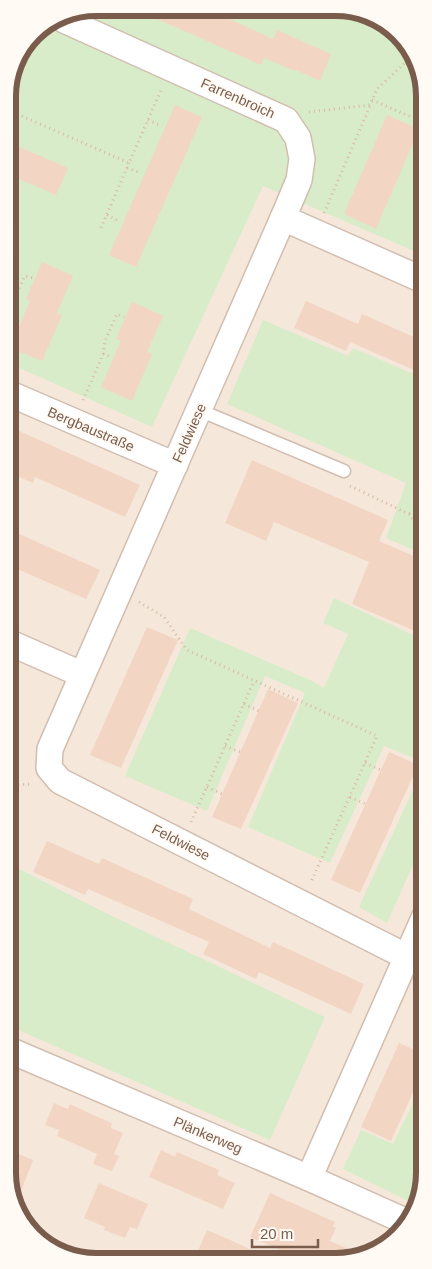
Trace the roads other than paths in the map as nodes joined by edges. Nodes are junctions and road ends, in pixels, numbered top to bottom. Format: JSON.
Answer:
{"nodes":[{"id":1,"x":68,"y":22,"type":"edge"},
{"id":2,"x":283,"y":218,"type":"junction"},
{"id":3,"x":416,"y":277,"type":"edge"},
{"id":4,"x":16,"y":396,"type":"edge"},
{"id":5,"x":199,"y":410,"type":"junction"},
{"id":6,"x":174,"y":465,"type":"junction"},
{"id":7,"x":344,"y":471,"type":"road end"},
{"id":8,"x":16,"y":645,"type":"edge"},
{"id":9,"x":82,"y":674,"type":"junction"},
{"id":10,"x":416,"y":936,"type":"edge"},
{"id":11,"x":407,"y":957,"type":"junction"},
{"id":12,"x":16,"y":1053,"type":"edge"},
{"id":13,"x":310,"y":1178,"type":"junction"},
{"id":14,"x":401,"y":1219,"type":"edge"}],
"edges":[{"from":1,"to":2,"type":"street","name":"Farrenbroich"},
{"from":2,"to":3,"type":"street"},
{"from":2,"to":5,"type":"street","name":"Feldwiese"},
{"from":4,"to":6,"type":"street","name":"Bergbaustraße"},
{"from":5,"to":6,"type":"street","name":"Feldwiese"},
{"from":5,"to":7,"type":"lane"},
{"from":6,"to":9,"type":"street","name":"Feldwiese"},
{"from":8,"to":9,"type":"street"},
{"from":9,"to":11,"type":"street","name":"Feldwiese"},
{"from":10,"to":11,"type":"street"},
{"from":11,"to":13,"type":"street"},
{"from":12,"to":13,"type":"street","name":"Plänkerweg"},
{"from":13,"to":14,"type":"street","name":"Plänkerweg"}]}
